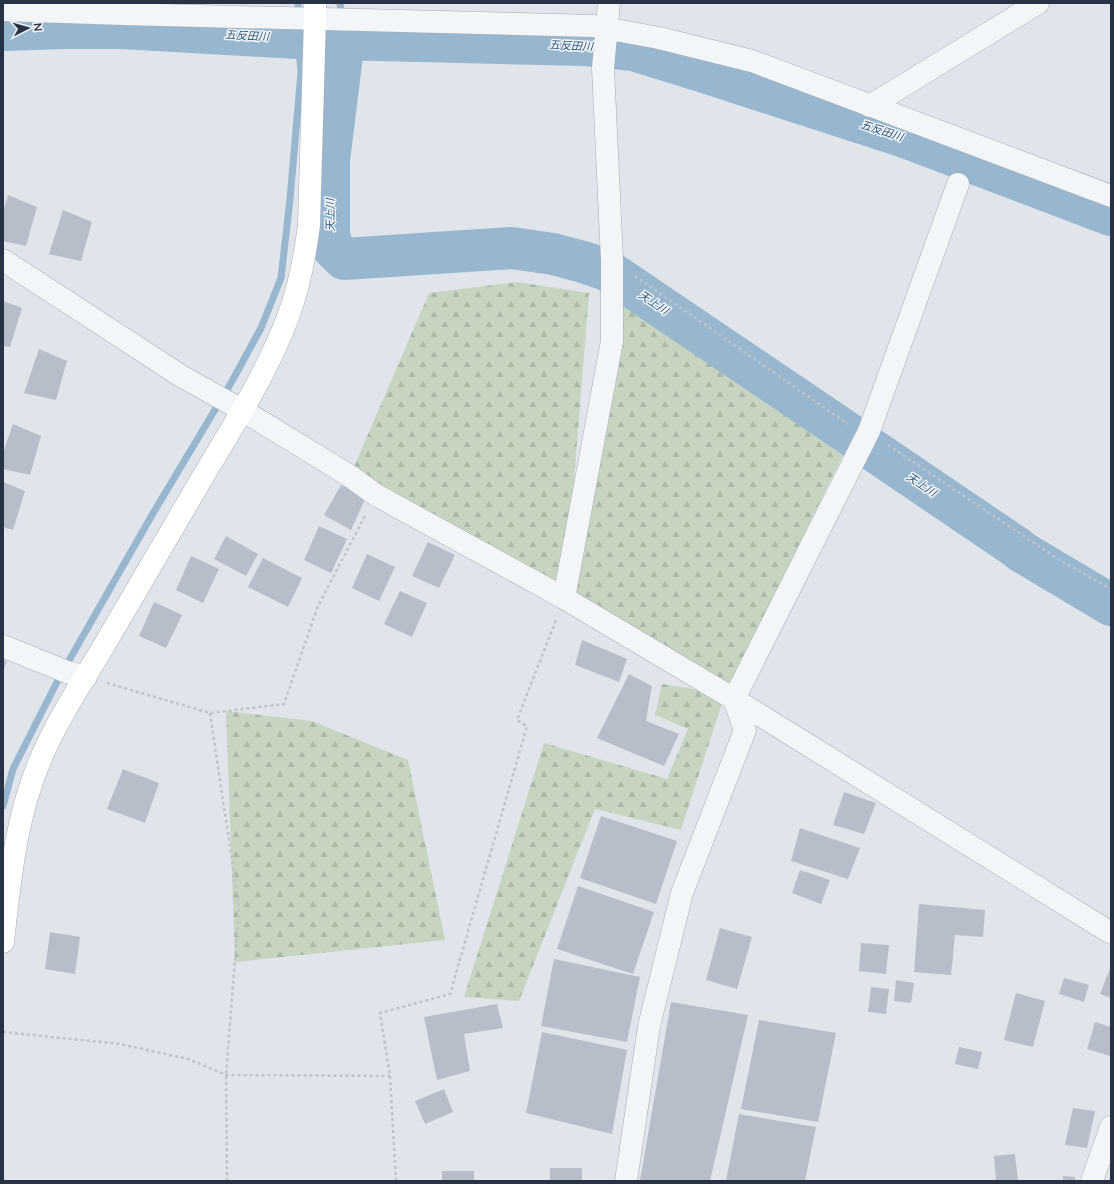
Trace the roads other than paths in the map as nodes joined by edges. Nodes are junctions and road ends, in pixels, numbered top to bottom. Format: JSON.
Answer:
{"nodes":[{"id":1,"x":609,"y":3,"type":"edge"},
{"id":2,"x":1038,"y":3,"type":"edge"},
{"id":3,"x":3,"y":10,"type":"edge"},
{"id":4,"x":318,"y":17,"type":"edge"},
{"id":5,"x":606,"y":41,"type":"junction"},
{"id":6,"x":870,"y":106,"type":"junction"},
{"id":7,"x":958,"y":184,"type":"dead end"},
{"id":8,"x":1111,"y":196,"type":"edge"},
{"id":9,"x":3,"y":260,"type":"edge"},
{"id":10,"x":228,"y":403,"type":"junction"},
{"id":11,"x":564,"y":598,"type":"junction"},
{"id":12,"x":3,"y":646,"type":"edge"},
{"id":13,"x":69,"y":672,"type":"junction"},
{"id":14,"x":734,"y":699,"type":"junction"},
{"id":15,"x":1111,"y":932,"type":"edge"},
{"id":16,"x":3,"y":942,"type":"edge"},
{"id":17,"x":1111,"y":1127,"type":"edge"},
{"id":18,"x":626,"y":1181,"type":"edge"},
{"id":19,"x":1092,"y":1181,"type":"edge"}],
"edges":[{"from":1,"to":5,"type":"street"},
{"from":2,"to":6,"type":"street"},
{"from":3,"to":4,"type":"street"},
{"from":4,"to":5,"type":"street"},
{"from":4,"to":10,"type":"street"},
{"from":5,"to":6,"type":"street"},
{"from":5,"to":11,"type":"street"},
{"from":6,"to":8,"type":"street"},
{"from":7,"to":14,"type":"street"},
{"from":9,"to":10,"type":"street"},
{"from":10,"to":11,"type":"street"},
{"from":10,"to":13,"type":"street"},
{"from":11,"to":14,"type":"street"},
{"from":12,"to":13,"type":"street"},
{"from":13,"to":16,"type":"street"},
{"from":14,"to":15,"type":"street"},
{"from":14,"to":18,"type":"street"},
{"from":17,"to":19,"type":"street"}]}
